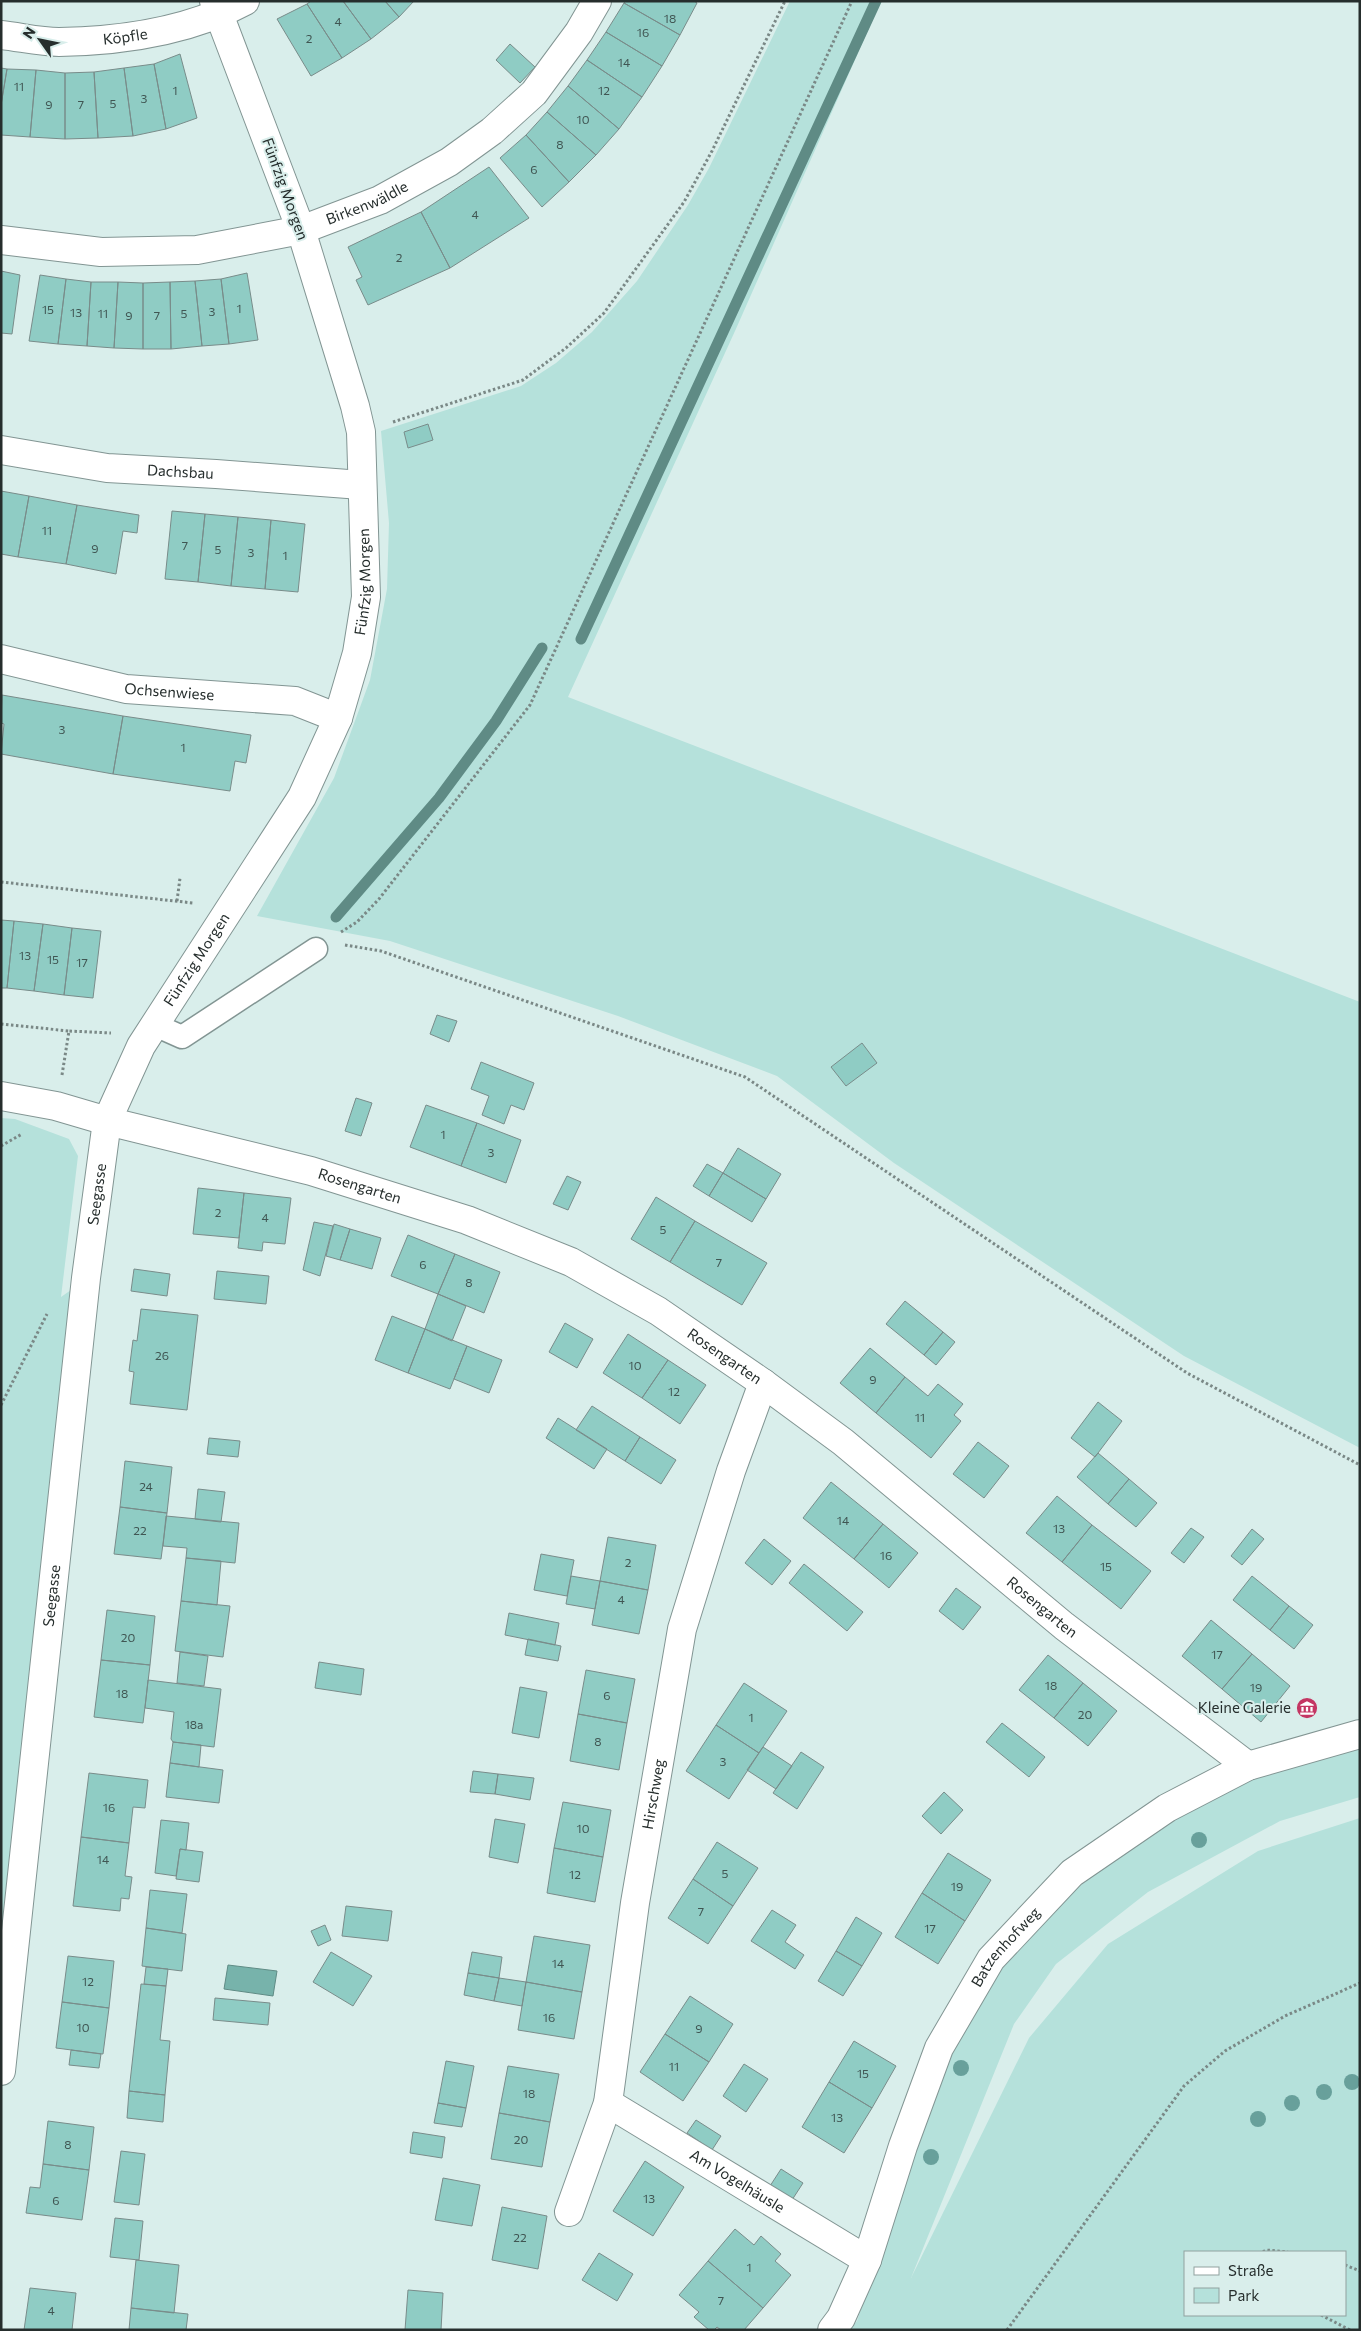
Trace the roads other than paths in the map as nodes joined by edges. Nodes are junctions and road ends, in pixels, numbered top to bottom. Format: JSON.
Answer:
{"nodes":[{"id":1,"x":245,"y":1,"type":"edge"},
{"id":2,"x":597,"y":1,"type":"edge"},
{"id":3,"x":217,"y":8,"type":"edge"},
{"id":4,"x":1,"y":35,"type":"edge"},
{"id":5,"x":301,"y":230,"type":"junction"},
{"id":6,"x":1,"y":240,"type":"edge"},
{"id":7,"x":1,"y":450,"type":"edge"},
{"id":8,"x":361,"y":485,"type":"junction"},
{"id":9,"x":1,"y":659,"type":"edge"},
{"id":10,"x":338,"y":718,"type":"junction"},
{"id":11,"x":321,"y":945,"type":"road end"},
{"id":12,"x":148,"y":1035,"type":"junction"},
{"id":13,"x":1,"y":1096,"type":"edge"},
{"id":14,"x":107,"y":1121,"type":"junction"},
{"id":15,"x":763,"y":1383,"type":"junction"},
{"id":16,"x":1360,"y":1734,"type":"edge"},
{"id":17,"x":1248,"y":1766,"type":"junction"},
{"id":18,"x":1,"y":2071,"type":"edge"},
{"id":19,"x":608,"y":2103,"type":"junction"},
{"id":20,"x":569,"y":2212,"type":"dead end"},
{"id":21,"x":867,"y":2260,"type":"junction"},
{"id":22,"x":832,"y":2330,"type":"edge"}],
"edges":[{"from":1,"to":3,"type":"street","name":"Köpfle"},
{"from":2,"to":5,"type":"street","name":"Birkenwäldle"},
{"from":3,"to":4,"type":"street","name":"Köpfle"},
{"from":3,"to":5,"type":"street","name":"Fünfzig Morgen"},
{"from":5,"to":6,"type":"street","name":"Birkenwäldle"},
{"from":5,"to":8,"type":"street","name":"Fünfzig Morgen"},
{"from":7,"to":8,"type":"street","name":"Dachsbau"},
{"from":8,"to":10,"type":"street","name":"Fünfzig Morgen"},
{"from":9,"to":10,"type":"street","name":"Ochsenwiese"},
{"from":10,"to":12,"type":"street","name":"Fünfzig Morgen"},
{"from":11,"to":12,"type":"lane"},
{"from":12,"to":14,"type":"street","name":"Fünfzig Morgen"},
{"from":13,"to":14,"type":"street","name":"Rosengarten"},
{"from":14,"to":15,"type":"street","name":"Rosengarten"},
{"from":14,"to":18,"type":"street","name":"Seegasse"},
{"from":15,"to":17,"type":"street","name":"Rosengarten"},
{"from":15,"to":19,"type":"street","name":"Hirschweg"},
{"from":16,"to":17,"type":"street","name":"Batzenhofweg"},
{"from":17,"to":21,"type":"street","name":"Batzenhofweg"},
{"from":19,"to":20,"type":"street","name":"Hirschweg"},
{"from":19,"to":21,"type":"street","name":"Am Vogelhäusle"},
{"from":21,"to":22,"type":"street","name":"Batzenhofweg"}]}
